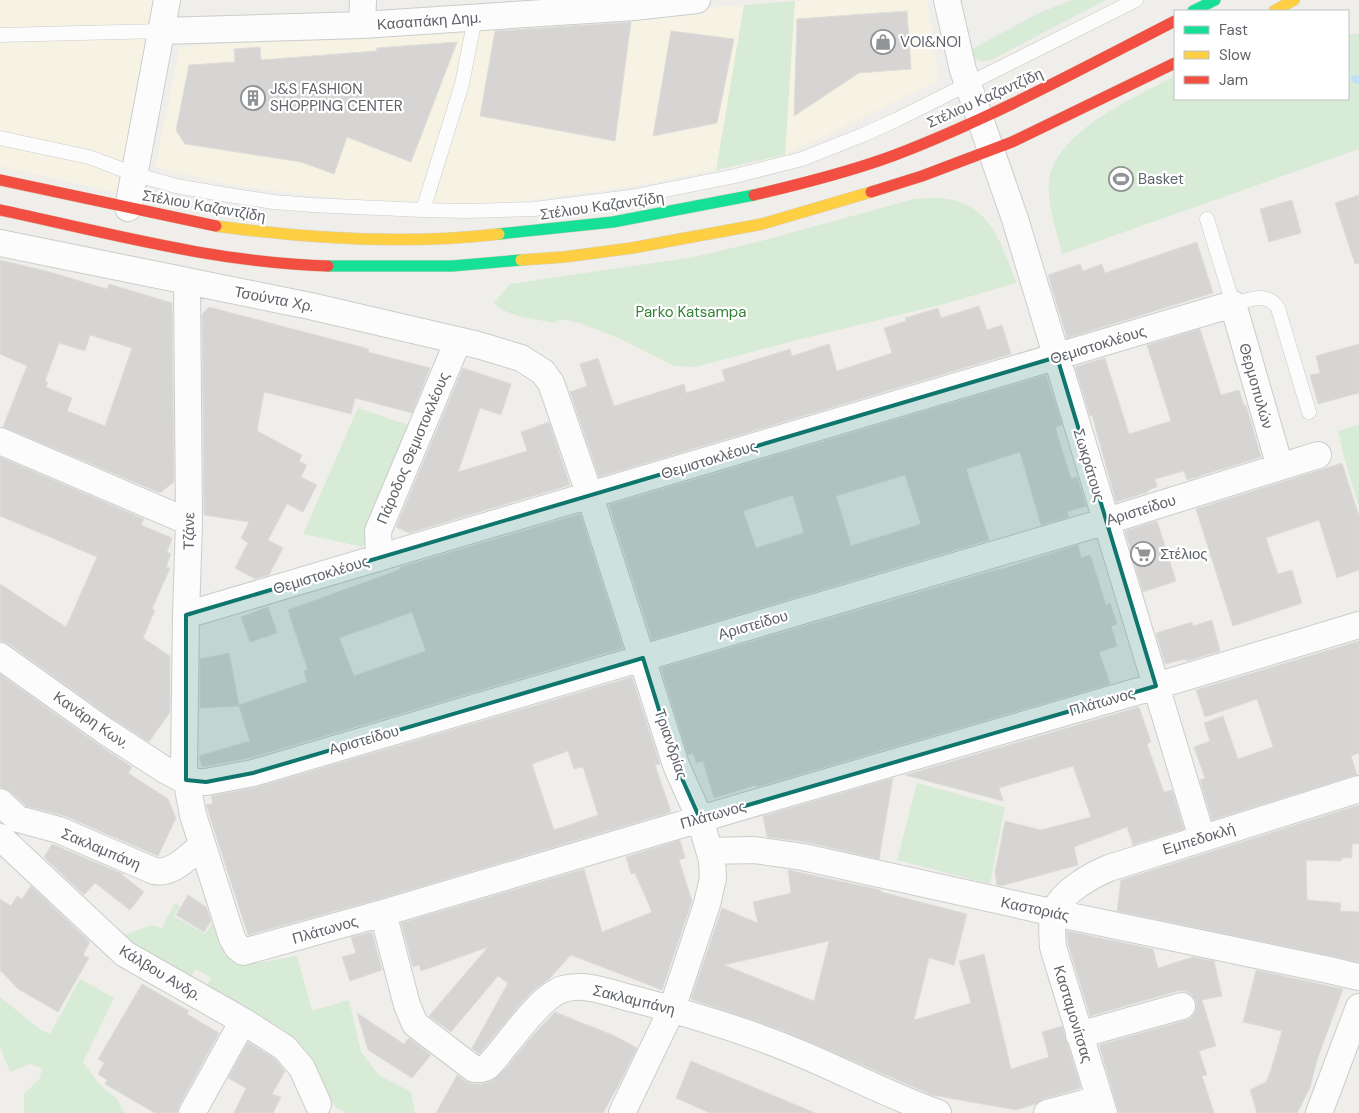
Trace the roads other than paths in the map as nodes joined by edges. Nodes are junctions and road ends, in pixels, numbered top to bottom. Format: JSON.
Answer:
{"nodes":[{"id":1,"x":167,"y":0,"type":"edge"},
{"id":2,"x":697,"y":0,"type":"edge"},
{"id":3,"x":947,"y":0,"type":"edge"},
{"id":4,"x":1136,"y":0,"type":"edge"},
{"id":5,"x":1215,"y":0,"type":"edge"},
{"id":6,"x":1294,"y":0,"type":"edge"},
{"id":7,"x":635,"y":3,"type":"edge"},
{"id":8,"x":1195,"y":10,"type":"edge"},
{"id":9,"x":1276,"y":10,"type":"edge"},
{"id":10,"x":363,"y":12,"type":"edge"},
{"id":11,"x":475,"y":18,"type":"junction"},
{"id":12,"x":1174,"y":22,"type":"edge"},
{"id":13,"x":161,"y":30,"type":"junction"},
{"id":14,"x":0,"y":34,"type":"edge"},
{"id":15,"x":1174,"y":63,"type":"edge"},
{"id":16,"x":967,"y":84,"type":"junction"},
{"id":17,"x":980,"y":120,"type":"junction"},
{"id":18,"x":0,"y":138,"type":"edge"},
{"id":19,"x":992,"y":150,"type":"junction"},
{"id":20,"x":134,"y":174,"type":"junction"},
{"id":21,"x":0,"y":180,"type":"edge"},
{"id":22,"x":128,"y":208,"type":"junction"},
{"id":23,"x":0,"y":210,"type":"edge"},
{"id":24,"x":423,"y":210,"type":"junction"},
{"id":25,"x":505,"y":211,"type":"junction"},
{"id":26,"x":1207,"y":219,"type":"dead end"},
{"id":27,"x":509,"y":234,"type":"junction"},
{"id":28,"x":0,"y":243,"type":"edge"},
{"id":29,"x":187,"y":282,"type":"junction"},
{"id":30,"x":1232,"y":304,"type":"junction"},
{"id":31,"x":458,"y":340,"type":"junction"},
{"id":32,"x":1056,"y":357,"type":"junction"},
{"id":33,"x":543,"y":372,"type":"joint"},
{"id":34,"x":1309,"y":412,"type":"dead end"},
{"id":35,"x":0,"y":441,"type":"edge"},
{"id":36,"x":1318,"y":455,"type":"dead end"},
{"id":37,"x":1280,"y":467,"type":"junction"},
{"id":38,"x":590,"y":496,"type":"junction"},
{"id":39,"x":1107,"y":521,"type":"junction"},
{"id":40,"x":189,"y":522,"type":"junction"},
{"id":41,"x":379,"y":558,"type":"junction"},
{"id":42,"x":186,"y":615,"type":"junction"},
{"id":43,"x":1359,"y":625,"type":"edge"},
{"id":44,"x":0,"y":656,"type":"edge"},
{"id":45,"x":643,"y":658,"type":"junction"},
{"id":46,"x":1156,"y":686,"type":"junction"},
{"id":47,"x":186,"y":780,"type":"junction"},
{"id":48,"x":1359,"y":790,"type":"edge"},
{"id":49,"x":700,"y":819,"type":"junction"},
{"id":50,"x":5,"y":823,"type":"edge"},
{"id":51,"x":1202,"y":838,"type":"junction"},
{"id":52,"x":202,"y":846,"type":"junction"},
{"id":53,"x":710,"y":850,"type":"junction"},
{"id":54,"x":383,"y":913,"type":"junction"},
{"id":55,"x":1054,"y":913,"type":"junction"},
{"id":56,"x":1359,"y":977,"type":"edge"},
{"id":57,"x":1182,"y":1006,"type":"dead end"},
{"id":58,"x":1359,"y":1008,"type":"edge"},
{"id":59,"x":672,"y":1009,"type":"junction"},
{"id":60,"x":243,"y":1021,"type":"junction"},
{"id":61,"x":1079,"y":1034,"type":"junction"},
{"id":62,"x":318,"y":1104,"type":"dead end"},
{"id":63,"x":1101,"y":1106,"type":"edge"},
{"id":64,"x":192,"y":1113,"type":"edge"},
{"id":65,"x":622,"y":1113,"type":"edge"},
{"id":66,"x":938,"y":1113,"type":"edge"},
{"id":67,"x":1047,"y":1113,"type":"edge"},
{"id":68,"x":1319,"y":1113,"type":"edge"}],
"edges":[{"from":1,"to":13,"type":"street"},
{"from":2,"to":7,"type":"street","name":"Κασαπάκη Δημ."},
{"from":3,"to":16,"type":"street","name":"Σωκράτους"},
{"from":4,"to":16,"type":"lane"},
{"from":5,"to":8,"type":"main road"},
{"from":6,"to":9,"type":"main road"},
{"from":7,"to":11,"type":"street","name":"Κασαπάκη Δημ."},
{"from":10,"to":11,"type":"street","name":"Κασαπάκη Δημ."},
{"from":10,"to":13,"type":"street","name":"Κασαπάκη Δημ."},
{"from":11,"to":24,"type":"lane"},
{"from":12,"to":17,"type":"main road","name":"Στέλιου Καζαντζίδη"},
{"from":13,"to":14,"type":"lane"},
{"from":13,"to":20,"type":"street"},
{"from":15,"to":19,"type":"main road"},
{"from":16,"to":17,"type":"street","name":"Σωκράτους"},
{"from":16,"to":25,"type":"lane"},
{"from":17,"to":19,"type":"street","name":"Σωκράτους"},
{"from":17,"to":27,"type":"main road","name":"Στέλιου Καζαντζίδη"},
{"from":18,"to":20,"type":"lane"},
{"from":19,"to":23,"type":"main road"},
{"from":19,"to":32,"type":"street","name":"Σωκράτους"},
{"from":20,"to":22,"type":"street"},
{"from":20,"to":24,"type":"lane"},
{"from":21,"to":22,"type":"main road","name":"Στέλιου Καζαντζίδη"},
{"from":22,"to":27,"type":"main road","name":"Στέλιου Καζαντζίδη"},
{"from":24,"to":25,"type":"lane"},
{"from":25,"to":27,"type":"lane"},
{"from":26,"to":30,"type":"lane"},
{"from":28,"to":29,"type":"street","name":"Τσούντα Χρ."},
{"from":29,"to":31,"type":"street","name":"Τσούντα Χρ."},
{"from":29,"to":40,"type":"street","name":"Τζάνε"},
{"from":30,"to":32,"type":"street","name":"Θεμιστοκλέους"},
{"from":30,"to":34,"type":"lane"},
{"from":30,"to":37,"type":"street","name":"Θερμοπυλών"},
{"from":31,"to":33,"type":"street","name":"Τσούντα Χρ."},
{"from":31,"to":41,"type":"street","name":"Πάροδος Θεμιστοκλέους"},
{"from":32,"to":38,"type":"street","name":"Θεμιστοκλέους"},
{"from":32,"to":39,"type":"street","name":"Σωκράτους"},
{"from":33,"to":38,"type":"street","name":"Τριανδρίας"},
{"from":35,"to":40,"type":"street"},
{"from":36,"to":37,"type":"street","name":"Αριστείδου"},
{"from":37,"to":39,"type":"street","name":"Αριστείδου"},
{"from":38,"to":41,"type":"street","name":"Θεμιστοκλέους"},
{"from":38,"to":45,"type":"street","name":"Τριανδρίας"},
{"from":39,"to":45,"type":"street","name":"Αριστείδου"},
{"from":39,"to":46,"type":"street","name":"Σωκράτους"},
{"from":40,"to":42,"type":"street","name":"Τζάνε"},
{"from":41,"to":42,"type":"street","name":"Θεμιστοκλέους"},
{"from":42,"to":47,"type":"street","name":"Τζάνε"},
{"from":43,"to":46,"type":"street","name":"Πλάτωνος"},
{"from":44,"to":47,"type":"street","name":"Κανάρη Κων."},
{"from":45,"to":47,"type":"street","name":"Αριστείδου"},
{"from":45,"to":49,"type":"street","name":"Τριανδρίας"},
{"from":46,"to":49,"type":"street","name":"Πλάτωνος"},
{"from":46,"to":51,"type":"street","name":"Σωκράτους"},
{"from":47,"to":52,"type":"street","name":"Πλάτωνος"},
{"from":48,"to":51,"type":"street","name":"Εμπεδοκλή"},
{"from":49,"to":53,"type":"street","name":"Τριανδρίας"},
{"from":49,"to":54,"type":"street","name":"Πλάτωνος"},
{"from":50,"to":52,"type":"street","name":"Σακλαμπάνη"},
{"from":50,"to":60,"type":"street","name":"Κάλβου Ανδρ."},
{"from":51,"to":55,"type":"street","name":"Εμπεδοκλή"},
{"from":52,"to":54,"type":"street","name":"Πλάτωνος"},
{"from":53,"to":55,"type":"street","name":"Καστοριάς"},
{"from":53,"to":59,"type":"street","name":"Τριανδρίας"},
{"from":54,"to":59,"type":"street","name":"Σακλαμπάνη"},
{"from":55,"to":56,"type":"street","name":"Καστοριάς"},
{"from":55,"to":61,"type":"street","name":"Κασταμονίτσας"},
{"from":57,"to":61,"type":"street"},
{"from":58,"to":68,"type":"street"},
{"from":59,"to":65,"type":"street","name":"Τριανδρίας"},
{"from":59,"to":66,"type":"street","name":"Σακλαμπάνη"},
{"from":60,"to":62,"type":"street","name":"Κάλβου Ανδρ."},
{"from":60,"to":64,"type":"street"},
{"from":61,"to":63,"type":"street","name":"Κασταμονίτσας"},
{"from":63,"to":67,"type":"street"}]}
